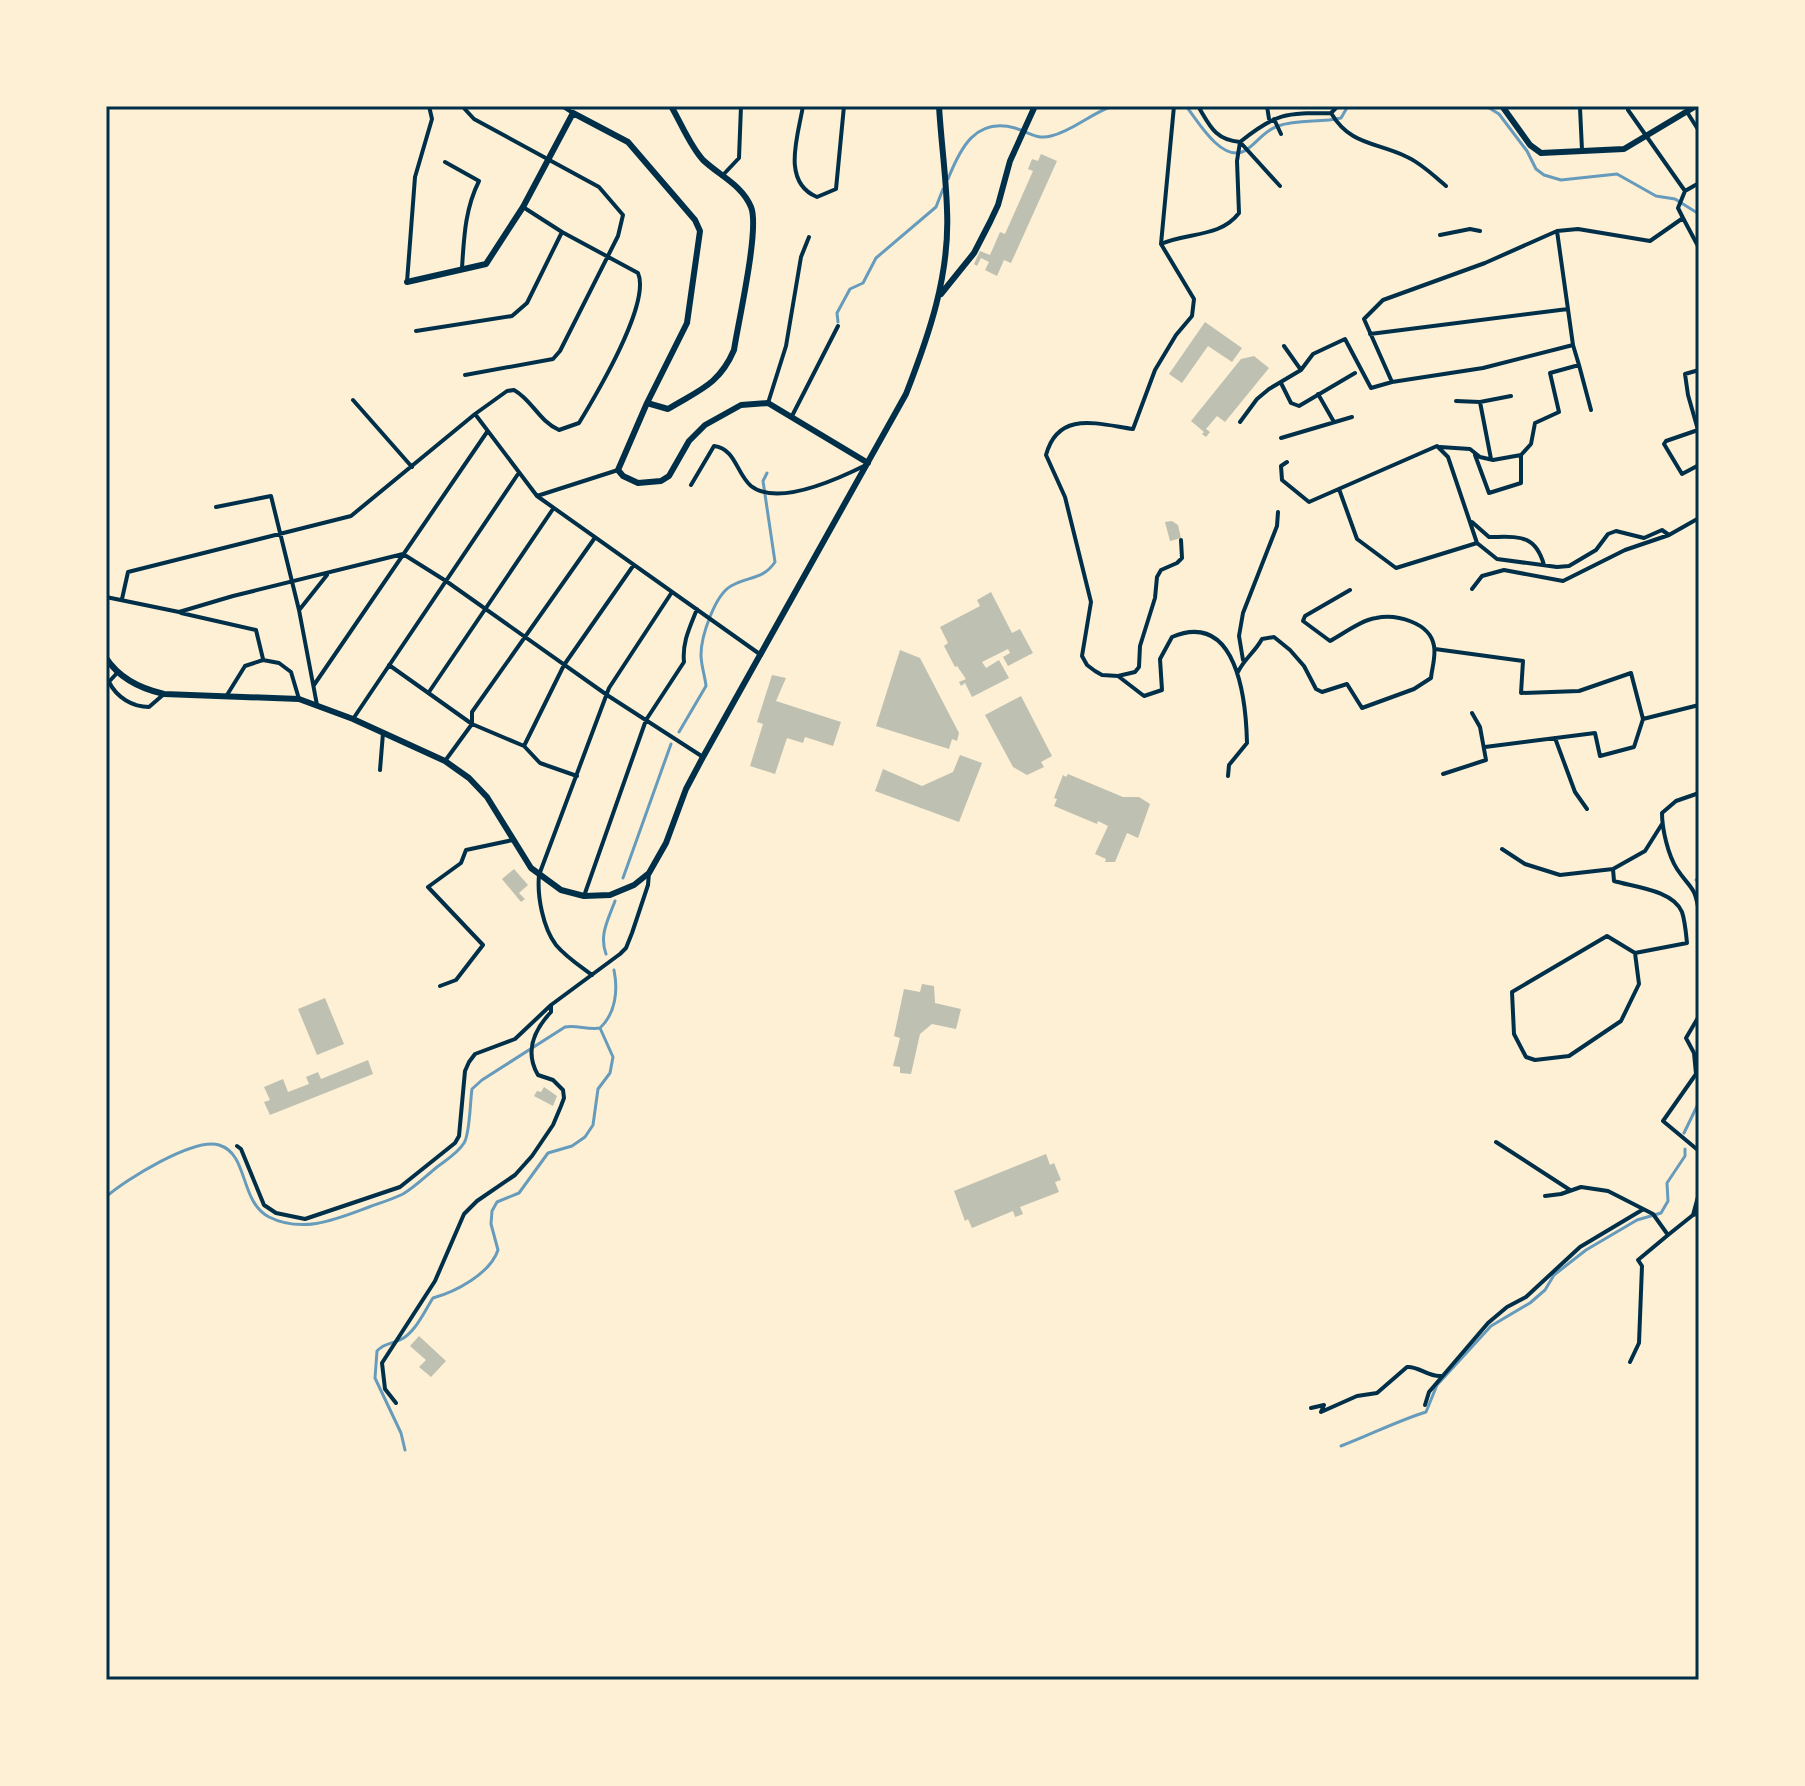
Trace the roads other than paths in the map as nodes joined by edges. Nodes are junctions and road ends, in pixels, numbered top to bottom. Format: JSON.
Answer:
{"nodes":[{"id":1,"x":429,"y":106,"type":"edge"},
{"id":2,"x":462,"y":106,"type":"edge"},
{"id":3,"x":562,"y":106,"type":"edge"},
{"id":4,"x":671,"y":106,"type":"edge"},
{"id":5,"x":741,"y":106,"type":"edge"},
{"id":6,"x":803,"y":106,"type":"edge"},
{"id":7,"x":844,"y":106,"type":"edge"},
{"id":8,"x":939,"y":106,"type":"edge"},
{"id":9,"x":1035,"y":106,"type":"edge"},
{"id":10,"x":1198,"y":106,"type":"edge"},
{"id":11,"x":1267,"y":106,"type":"edge"},
{"id":12,"x":1338,"y":106,"type":"edge"},
{"id":13,"x":1502,"y":106,"type":"edge"},
{"id":14,"x":1696,"y":106,"type":"edge"},
{"id":15,"x":1174,"y":107,"type":"edge"},
{"id":16,"x":1580,"y":108,"type":"edge"},
{"id":17,"x":1628,"y":110,"type":"dead end"},
{"id":18,"x":1687,"y":112,"type":"junction"},
{"id":19,"x":573,"y":113,"type":"junction"},
{"id":20,"x":1331,"y":113,"type":"junction"},
{"id":21,"x":1272,"y":120,"type":"junction"},
{"id":22,"x":1699,"y":131,"type":"edge"},
{"id":23,"x":1281,"y":134,"type":"dead end"},
{"id":24,"x":1646,"y":136,"type":"junction"},
{"id":25,"x":1240,"y":142,"type":"junction"},
{"id":26,"x":1582,"y":150,"type":"junction"},
{"id":27,"x":547,"y":158,"type":"junction"},
{"id":28,"x":445,"y":162,"type":"dead end"},
{"id":29,"x":722,"y":176,"type":"junction"},
{"id":30,"x":1699,"y":183,"type":"edge"},
{"id":31,"x":1280,"y":186,"type":"dead end"},
{"id":32,"x":1446,"y":186,"type":"dead end"},
{"id":33,"x":1684,"y":194,"type":"junction"},
{"id":34,"x":523,"y":207,"type":"junction"},
{"id":35,"x":1683,"y":218,"type":"junction"},
{"id":36,"x":1480,"y":231,"type":"dead end"},
{"id":37,"x":1557,"y":231,"type":"junction"},
{"id":38,"x":562,"y":232,"type":"junction"},
{"id":39,"x":1440,"y":235,"type":"dead end"},
{"id":40,"x":809,"y":237,"type":"dead end"},
{"id":41,"x":1161,"y":244,"type":"junction"},
{"id":42,"x":1699,"y":248,"type":"edge"},
{"id":43,"x":608,"y":256,"type":"junction"},
{"id":44,"x":462,"y":271,"type":"junction"},
{"id":45,"x":407,"y":282,"type":"joint"},
{"id":46,"x":940,"y":295,"type":"junction"},
{"id":47,"x":1568,"y":309,"type":"junction"},
{"id":48,"x":838,"y":326,"type":"dead end"},
{"id":49,"x":416,"y":331,"type":"dead end"},
{"id":50,"x":1370,"y":334,"type":"junction"},
{"id":51,"x":1573,"y":345,"type":"junction"},
{"id":52,"x":1284,"y":346,"type":"dead end"},
{"id":53,"x":1579,"y":365,"type":"junction"},
{"id":54,"x":1301,"y":370,"type":"junction"},
{"id":55,"x":1699,"y":370,"type":"edge"},
{"id":56,"x":1355,"y":373,"type":"dead end"},
{"id":57,"x":465,"y":375,"type":"dead end"},
{"id":58,"x":1392,"y":382,"type":"junction"},
{"id":59,"x":1281,"y":383,"type":"junction"},
{"id":60,"x":1318,"y":394,"type":"junction"},
{"id":61,"x":1511,"y":396,"type":"dead end"},
{"id":62,"x":353,"y":400,"type":"dead end"},
{"id":63,"x":1456,"y":401,"type":"dead end"},
{"id":64,"x":1480,"y":402,"type":"junction"},
{"id":65,"x":647,"y":403,"type":"junction"},
{"id":66,"x":768,"y":403,"type":"junction"},
{"id":67,"x":1591,"y":410,"type":"dead end"},
{"id":68,"x":475,"y":414,"type":"junction"},
{"id":69,"x":1352,"y":417,"type":"dead end"},
{"id":70,"x":791,"y":418,"type":"junction"},
{"id":71,"x":1240,"y":422,"type":"dead end"},
{"id":72,"x":1334,"y":422,"type":"junction"},
{"id":73,"x":487,"y":432,"type":"junction"},
{"id":74,"x":1281,"y":438,"type":"dead end"},
{"id":75,"x":1437,"y":446,"type":"junction"},
{"id":76,"x":1475,"y":454,"type":"junction"},
{"id":77,"x":1521,"y":455,"type":"junction"},
{"id":78,"x":1491,"y":459,"type":"junction"},
{"id":79,"x":1287,"y":462,"type":"dead end"},
{"id":80,"x":868,"y":463,"type":"junction"},
{"id":81,"x":1699,"y":465,"type":"edge"},
{"id":82,"x":412,"y":467,"type":"junction"},
{"id":83,"x":618,"y":470,"type":"junction"},
{"id":84,"x":518,"y":474,"type":"junction"},
{"id":85,"x":691,"y":485,"type":"dead end"},
{"id":86,"x":1339,"y":489,"type":"junction"},
{"id":87,"x":537,"y":496,"type":"junction"},
{"id":88,"x":216,"y":507,"type":"dead end"},
{"id":89,"x":553,"y":509,"type":"junction"},
{"id":90,"x":1278,"y":512,"type":"dead end"},
{"id":91,"x":1699,"y":518,"type":"edge"},
{"id":92,"x":1470,"y":520,"type":"junction"},
{"id":93,"x":280,"y":535,"type":"junction"},
{"id":94,"x":1669,"y":535,"type":"junction"},
{"id":95,"x":594,"y":538,"type":"junction"},
{"id":96,"x":1181,"y":540,"type":"dead end"},
{"id":97,"x":1477,"y":543,"type":"junction"},
{"id":98,"x":403,"y":554,"type":"junction"},
{"id":99,"x":1544,"y":565,"type":"junction"},
{"id":100,"x":633,"y":566,"type":"junction"},
{"id":101,"x":329,"y":573,"type":"junction"},
{"id":102,"x":446,"y":581,"type":"junction"},
{"id":103,"x":292,"y":582,"type":"junction"},
{"id":104,"x":1472,"y":589,"type":"dead end"},
{"id":105,"x":1350,"y":590,"type":"dead end"},
{"id":106,"x":672,"y":592,"type":"junction"},
{"id":107,"x":106,"y":597,"type":"edge"},
{"id":108,"x":122,"y":599,"type":"junction"},
{"id":109,"x":487,"y":609,"type":"junction"},
{"id":110,"x":697,"y":609,"type":"junction"},
{"id":111,"x":299,"y":610,"type":"junction"},
{"id":112,"x":179,"y":612,"type":"junction"},
{"id":113,"x":524,"y":636,"type":"junction"},
{"id":114,"x":1435,"y":649,"type":"junction"},
{"id":115,"x":761,"y":655,"type":"junction"},
{"id":116,"x":106,"y":658,"type":"edge"},
{"id":117,"x":263,"y":660,"type":"junction"},
{"id":118,"x":1243,"y":660,"type":"junction"},
{"id":119,"x":389,"y":665,"type":"junction"},
{"id":120,"x":564,"y":665,"type":"junction"},
{"id":121,"x":118,"y":672,"type":"junction"},
{"id":122,"x":1237,"y":674,"type":"junction"},
{"id":123,"x":1118,"y":676,"type":"junction"},
{"id":124,"x":108,"y":684,"type":"edge"},
{"id":125,"x":314,"y":685,"type":"junction"},
{"id":126,"x":429,"y":692,"type":"junction"},
{"id":127,"x":164,"y":694,"type":"junction"},
{"id":128,"x":227,"y":695,"type":"junction"},
{"id":129,"x":607,"y":695,"type":"junction"},
{"id":130,"x":299,"y":699,"type":"junction"},
{"id":131,"x":317,"y":705,"type":"junction"},
{"id":132,"x":1699,"y":705,"type":"edge"},
{"id":133,"x":1472,"y":713,"type":"dead end"},
{"id":134,"x":353,"y":719,"type":"junction"},
{"id":135,"x":1643,"y":719,"type":"junction"},
{"id":136,"x":646,"y":720,"type":"junction"},
{"id":137,"x":472,"y":724,"type":"junction"},
{"id":138,"x":383,"y":733,"type":"junction"},
{"id":139,"x":1555,"y":738,"type":"junction"},
{"id":140,"x":524,"y":746,"type":"junction"},
{"id":141,"x":1485,"y":747,"type":"junction"},
{"id":142,"x":703,"y":757,"type":"junction"},
{"id":143,"x":445,"y":761,"type":"junction"},
{"id":144,"x":380,"y":770,"type":"dead end"},
{"id":145,"x":1443,"y":774,"type":"dead end"},
{"id":146,"x":577,"y":776,"type":"junction"},
{"id":147,"x":1228,"y":776,"type":"dead end"},
{"id":148,"x":1699,"y":793,"type":"edge"},
{"id":149,"x":1587,"y":809,"type":"dead end"},
{"id":150,"x":1662,"y":824,"type":"junction"},
{"id":151,"x":513,"y":840,"type":"junction"},
{"id":152,"x":1502,"y":849,"type":"dead end"},
{"id":153,"x":1613,"y":869,"type":"junction"},
{"id":154,"x":649,"y":873,"type":"junction"},
{"id":155,"x":539,"y":875,"type":"junction"},
{"id":156,"x":1698,"y":888,"type":"edge"},
{"id":157,"x":584,"y":896,"type":"junction"},
{"id":158,"x":1699,"y":913,"type":"edge"},
{"id":159,"x":1635,"y":953,"type":"junction"},
{"id":160,"x":592,"y":975,"type":"junction"},
{"id":161,"x":440,"y":986,"type":"dead end"},
{"id":162,"x":551,"y":1005,"type":"junction"},
{"id":163,"x":1699,"y":1016,"type":"edge"},
{"id":164,"x":1496,"y":1142,"type":"dead end"},
{"id":165,"x":237,"y":1146,"type":"dead end"},
{"id":166,"x":1699,"y":1151,"type":"edge"},
{"id":167,"x":1570,"y":1190,"type":"junction"},
{"id":168,"x":1699,"y":1193,"type":"edge"},
{"id":169,"x":1545,"y":1196,"type":"dead end"},
{"id":170,"x":1642,"y":1210,"type":"junction"},
{"id":171,"x":1696,"y":1214,"type":"edge"},
{"id":172,"x":1668,"y":1235,"type":"junction"},
{"id":173,"x":1630,"y":1362,"type":"dead end"},
{"id":174,"x":1441,"y":1376,"type":"junction"},
{"id":175,"x":396,"y":1403,"type":"dead end"},
{"id":176,"x":1425,"y":1405,"type":"dead end"},
{"id":177,"x":1311,"y":1408,"type":"dead end"}],
"edges":[{"from":1,"to":45,"type":"street"},
{"from":2,"to":27,"type":"street"},
{"from":3,"to":19,"type":"street"},
{"from":4,"to":29,"type":"street"},
{"from":5,"to":29,"type":"street"},
{"from":6,"to":7,"type":"street"},
{"from":8,"to":46,"type":"street"},
{"from":9,"to":46,"type":"street"},
{"from":10,"to":25,"type":"street"},
{"from":11,"to":21,"type":"street"},
{"from":12,"to":20,"type":"street"},
{"from":13,"to":26,"type":"street"},
{"from":14,"to":18,"type":"street"},
{"from":15,"to":41,"type":"street"},
{"from":16,"to":26,"type":"street"},
{"from":17,"to":24,"type":"street"},
{"from":18,"to":22,"type":"street"},
{"from":18,"to":24,"type":"street"},
{"from":19,"to":27,"type":"street"},
{"from":19,"to":65,"type":"street"},
{"from":20,"to":21,"type":"street"},
{"from":20,"to":32,"type":"street"},
{"from":21,"to":23,"type":"street"},
{"from":21,"to":25,"type":"street"},
{"from":24,"to":26,"type":"street"},
{"from":24,"to":33,"type":"street"},
{"from":25,"to":31,"type":"street"},
{"from":25,"to":41,"type":"street"},
{"from":27,"to":34,"type":"street"},
{"from":27,"to":43,"type":"street"},
{"from":28,"to":44,"type":"street"},
{"from":29,"to":65,"type":"street"},
{"from":30,"to":33,"type":"street"},
{"from":33,"to":35,"type":"street"},
{"from":34,"to":38,"type":"street"},
{"from":34,"to":44,"type":"street"},
{"from":35,"to":37,"type":"street"},
{"from":35,"to":42,"type":"street"},
{"from":36,"to":39,"type":"street"},
{"from":37,"to":47,"type":"street"},
{"from":37,"to":50,"type":"street"},
{"from":38,"to":43,"type":"street"},
{"from":38,"to":49,"type":"street"},
{"from":40,"to":66,"type":"street"},
{"from":41,"to":123,"type":"street"},
{"from":43,"to":57,"type":"street"},
{"from":43,"to":68,"type":"street"},
{"from":44,"to":45,"type":"street"},
{"from":46,"to":80,"type":"street"},
{"from":47,"to":50,"type":"street"},
{"from":47,"to":51,"type":"street"},
{"from":48,"to":70,"type":"street"},
{"from":50,"to":58,"type":"street"},
{"from":51,"to":53,"type":"street"},
{"from":51,"to":58,"type":"street"},
{"from":52,"to":54,"type":"street"},
{"from":53,"to":67,"type":"street"},
{"from":53,"to":77,"type":"street"},
{"from":54,"to":58,"type":"street"},
{"from":54,"to":59,"type":"street"},
{"from":55,"to":81,"type":"street"},
{"from":56,"to":60,"type":"street"},
{"from":59,"to":60,"type":"street"},
{"from":59,"to":71,"type":"street"},
{"from":60,"to":72,"type":"street"},
{"from":61,"to":64,"type":"street"},
{"from":62,"to":82,"type":"street"},
{"from":63,"to":64,"type":"street"},
{"from":64,"to":78,"type":"street"},
{"from":65,"to":83,"type":"street"},
{"from":66,"to":70,"type":"street"},
{"from":66,"to":83,"type":"street"},
{"from":68,"to":73,"type":"street"},
{"from":68,"to":82,"type":"street"},
{"from":69,"to":72,"type":"street"},
{"from":70,"to":80,"type":"street"},
{"from":72,"to":74,"type":"street"},
{"from":73,"to":84,"type":"street"},
{"from":73,"to":98,"type":"street"},
{"from":75,"to":76,"type":"street"},
{"from":75,"to":86,"type":"street"},
{"from":75,"to":92,"type":"street"},
{"from":76,"to":77,"type":"street"},
{"from":76,"to":78,"type":"street"},
{"from":77,"to":78,"type":"street"},
{"from":79,"to":86,"type":"street"},
{"from":80,"to":85,"type":"street"},
{"from":80,"to":115,"type":"street"},
{"from":82,"to":93,"type":"street"},
{"from":83,"to":87,"type":"street"},
{"from":84,"to":87,"type":"street"},
{"from":84,"to":102,"type":"street"},
{"from":86,"to":97,"type":"street"},
{"from":87,"to":89,"type":"street"},
{"from":88,"to":93,"type":"street"},
{"from":89,"to":95,"type":"street"},
{"from":89,"to":109,"type":"street"},
{"from":90,"to":118,"type":"street"},
{"from":91,"to":94,"type":"street"},
{"from":92,"to":97,"type":"street"},
{"from":92,"to":99,"type":"street"},
{"from":93,"to":103,"type":"street"},
{"from":93,"to":108,"type":"street"},
{"from":94,"to":99,"type":"street"},
{"from":94,"to":104,"type":"street"},
{"from":95,"to":100,"type":"street"},
{"from":95,"to":113,"type":"street"},
{"from":96,"to":123,"type":"street"},
{"from":97,"to":99,"type":"street"},
{"from":98,"to":101,"type":"street"},
{"from":98,"to":102,"type":"street"},
{"from":98,"to":125,"type":"street"},
{"from":100,"to":106,"type":"street"},
{"from":100,"to":120,"type":"street"},
{"from":101,"to":103,"type":"street"},
{"from":101,"to":111,"type":"street"},
{"from":102,"to":109,"type":"street"},
{"from":102,"to":119,"type":"street"},
{"from":103,"to":111,"type":"street"},
{"from":103,"to":112,"type":"street"},
{"from":105,"to":114,"type":"street"},
{"from":106,"to":110,"type":"street"},
{"from":106,"to":129,"type":"street"},
{"from":107,"to":108,"type":"street"},
{"from":108,"to":112,"type":"street"},
{"from":109,"to":113,"type":"street"},
{"from":109,"to":126,"type":"street"},
{"from":110,"to":115,"type":"street"},
{"from":110,"to":136,"type":"street"},
{"from":111,"to":125,"type":"street"},
{"from":112,"to":117,"type":"street"},
{"from":113,"to":120,"type":"street"},
{"from":113,"to":137,"type":"street"},
{"from":114,"to":118,"type":"street"},
{"from":114,"to":135,"type":"street"},
{"from":115,"to":142,"type":"street"},
{"from":116,"to":121,"type":"street"},
{"from":117,"to":128,"type":"street"},
{"from":117,"to":130,"type":"street"},
{"from":118,"to":122,"type":"street"},
{"from":119,"to":126,"type":"street"},
{"from":119,"to":134,"type":"street"},
{"from":120,"to":129,"type":"street"},
{"from":120,"to":140,"type":"street"},
{"from":121,"to":124,"type":"street"},
{"from":121,"to":127,"type":"street"},
{"from":122,"to":123,"type":"street"},
{"from":122,"to":147,"type":"street"},
{"from":124,"to":127,"type":"street"},
{"from":125,"to":131,"type":"street"},
{"from":126,"to":137,"type":"street"},
{"from":127,"to":128,"type":"street"},
{"from":128,"to":130,"type":"street"},
{"from":129,"to":136,"type":"street"},
{"from":129,"to":146,"type":"street"},
{"from":130,"to":131,"type":"street"},
{"from":131,"to":134,"type":"street"},
{"from":132,"to":135,"type":"street"},
{"from":133,"to":141,"type":"street"},
{"from":134,"to":138,"type":"street"},
{"from":135,"to":139,"type":"street"},
{"from":136,"to":142,"type":"street"},
{"from":136,"to":157,"type":"street"},
{"from":137,"to":140,"type":"street"},
{"from":137,"to":143,"type":"street"},
{"from":138,"to":143,"type":"street"},
{"from":138,"to":144,"type":"street"},
{"from":139,"to":141,"type":"street"},
{"from":139,"to":149,"type":"street"},
{"from":140,"to":146,"type":"street"},
{"from":141,"to":145,"type":"street"},
{"from":142,"to":154,"type":"street"},
{"from":143,"to":151,"type":"street"},
{"from":146,"to":155,"type":"street"},
{"from":148,"to":150,"type":"street"},
{"from":150,"to":153,"type":"street"},
{"from":150,"to":156,"type":"street"},
{"from":151,"to":155,"type":"street"},
{"from":151,"to":161,"type":"street"},
{"from":152,"to":153,"type":"street"},
{"from":153,"to":159,"type":"street"},
{"from":154,"to":157,"type":"street"},
{"from":154,"to":160,"type":"street"},
{"from":155,"to":157,"type":"street"},
{"from":155,"to":160,"type":"street"},
{"from":156,"to":158,"type":"street"},
{"from":159,"to":159,"type":"street"},
{"from":160,"to":162,"type":"street"},
{"from":162,"to":165,"type":"street"},
{"from":162,"to":175,"type":"street"},
{"from":163,"to":166,"type":"street"},
{"from":164,"to":167,"type":"street"},
{"from":167,"to":169,"type":"street"},
{"from":167,"to":170,"type":"street"},
{"from":168,"to":171,"type":"street"},
{"from":170,"to":172,"type":"street"},
{"from":170,"to":174,"type":"street"},
{"from":171,"to":172,"type":"street"},
{"from":172,"to":173,"type":"street"},
{"from":174,"to":176,"type":"street"},
{"from":174,"to":177,"type":"street"}]}
